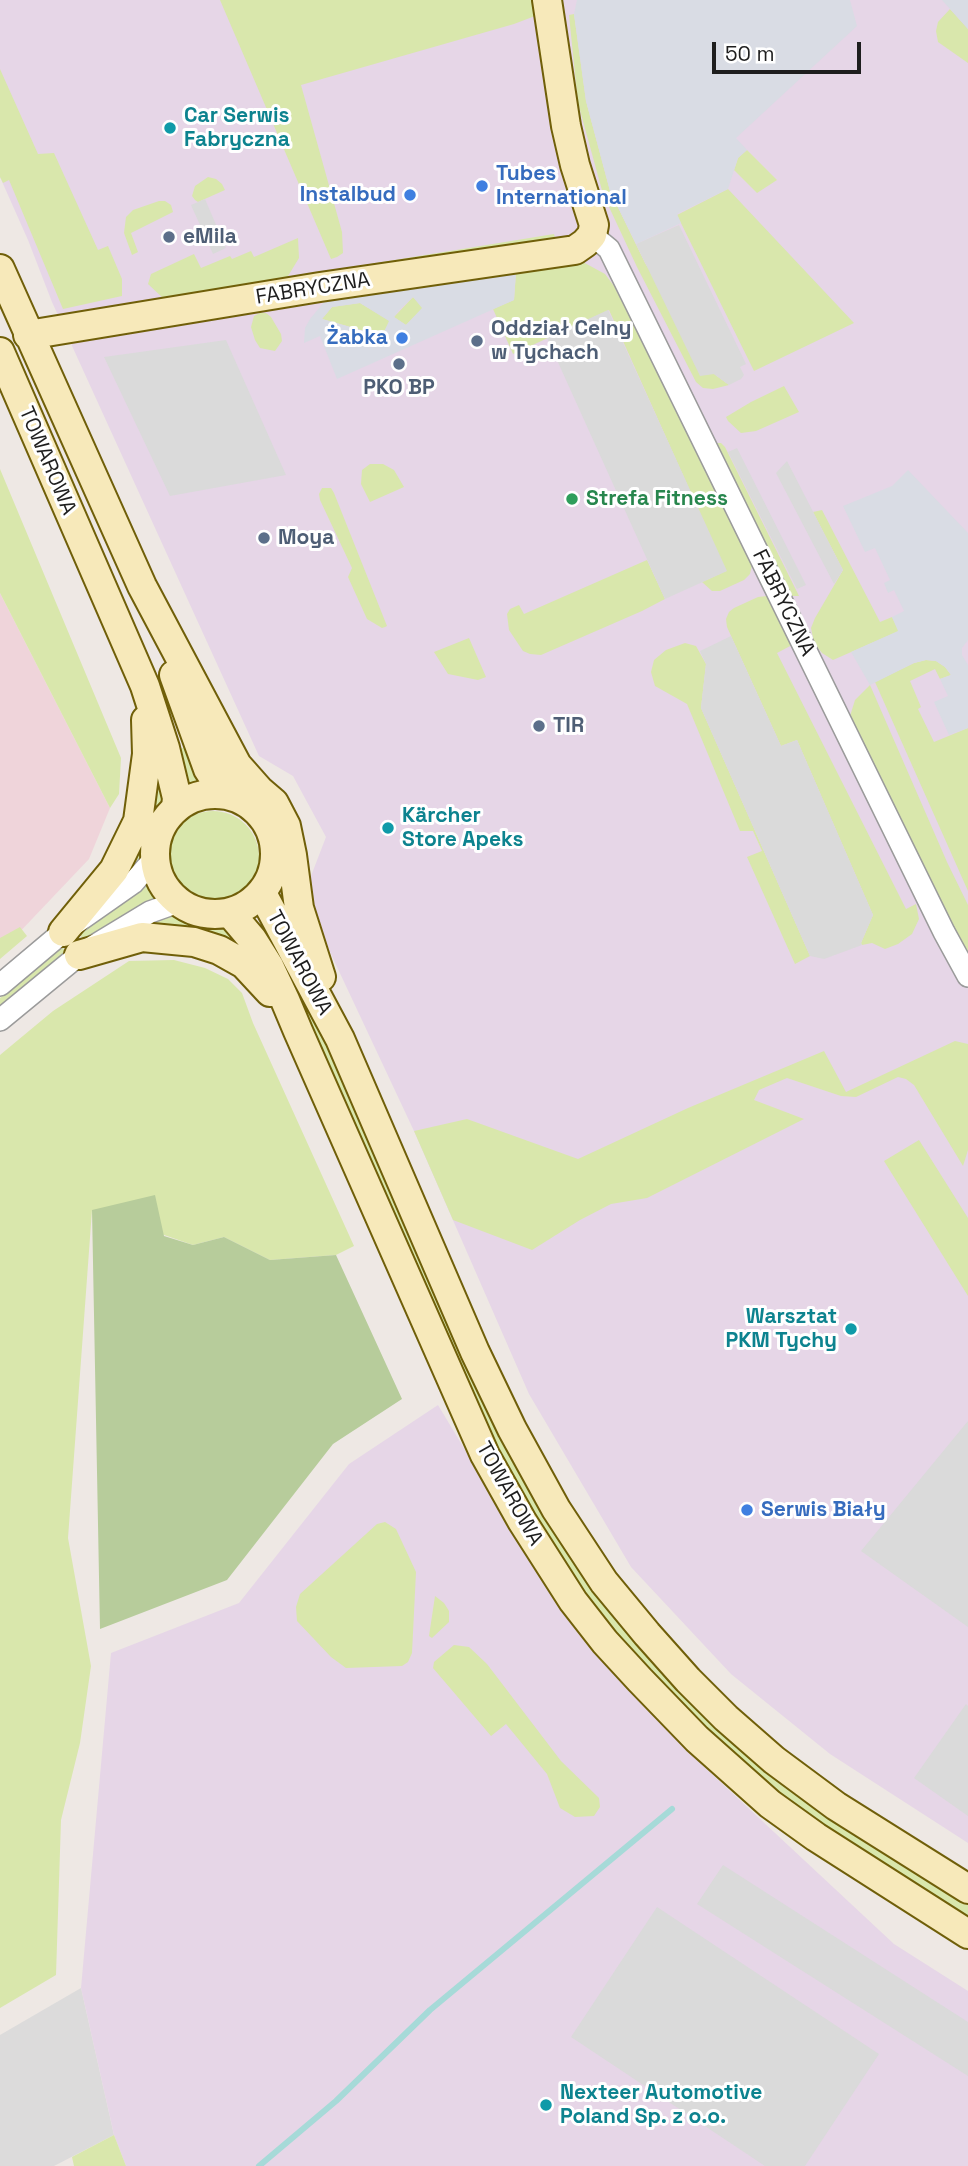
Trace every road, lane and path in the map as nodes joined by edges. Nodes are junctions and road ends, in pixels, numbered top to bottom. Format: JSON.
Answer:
{"nodes":[{"id":1,"x":547,"y":0,"type":"edge"},
{"id":2,"x":592,"y":235,"type":"junction"},
{"id":3,"x":0,"y":269,"type":"edge"},
{"id":4,"x":28,"y":335,"type":"junction"},
{"id":5,"x":0,"y":352,"type":"edge"},
{"id":6,"x":142,"y":586,"type":"junction"},
{"id":7,"x":145,"y":686,"type":"junction"},
{"id":8,"x":229,"y":794,"type":"junction"},
{"id":9,"x":176,"y":807,"type":"junction"},
{"id":10,"x":155,"y":858,"type":"junction"},
{"id":11,"x":262,"y":893,"type":"junction"},
{"id":12,"x":178,"y":902,"type":"junction"},
{"id":13,"x":230,"y":913,"type":"junction"},
{"id":14,"x":71,"y":944,"type":"junction"},
{"id":15,"x":968,"y":976,"type":"edge"},
{"id":16,"x":0,"y":985,"type":"edge"},
{"id":17,"x":0,"y":1020,"type":"edge"},
{"id":18,"x":298,"y":1031,"type":"junction"},
{"id":19,"x":340,"y":1039,"type":"junction"},
{"id":20,"x":968,"y":1889,"type":"edge"},
{"id":21,"x":968,"y":1934,"type":"edge"}],
"edges":[{"from":1,"to":2,"type":"street"},
{"from":2,"to":4,"type":"street","name":"FABRYCZNA"},
{"from":2,"to":15,"type":"street","name":"FABRYCZNA"},
{"from":3,"to":4,"type":"street","name":"TOWAROWA"},
{"from":4,"to":6,"type":"street","name":"TOWAROWA"},
{"from":5,"to":7,"type":"street","name":"TOWAROWA"},
{"from":6,"to":8,"type":"street"},
{"from":6,"to":19,"type":"street"},
{"from":7,"to":9,"type":"street","name":"TOWAROWA"},
{"from":7,"to":14,"type":"street"},
{"from":8,"to":9,"type":"street"},
{"from":8,"to":11,"type":"street"},
{"from":9,"to":10,"type":"street"},
{"from":10,"to":12,"type":"street"},
{"from":10,"to":14,"type":"street"},
{"from":11,"to":13,"type":"street"},
{"from":11,"to":19,"type":"street","name":"TOWAROWA"},
{"from":12,"to":13,"type":"street"},
{"from":12,"to":14,"type":"street"},
{"from":13,"to":18,"type":"street","name":"TOWAROWA"},
{"from":14,"to":16,"type":"street"},
{"from":14,"to":17,"type":"street"},
{"from":14,"to":18,"type":"street"},
{"from":18,"to":21,"type":"street","name":"TOWAROWA"},
{"from":19,"to":20,"type":"street","name":"TOWAROWA"}]}
